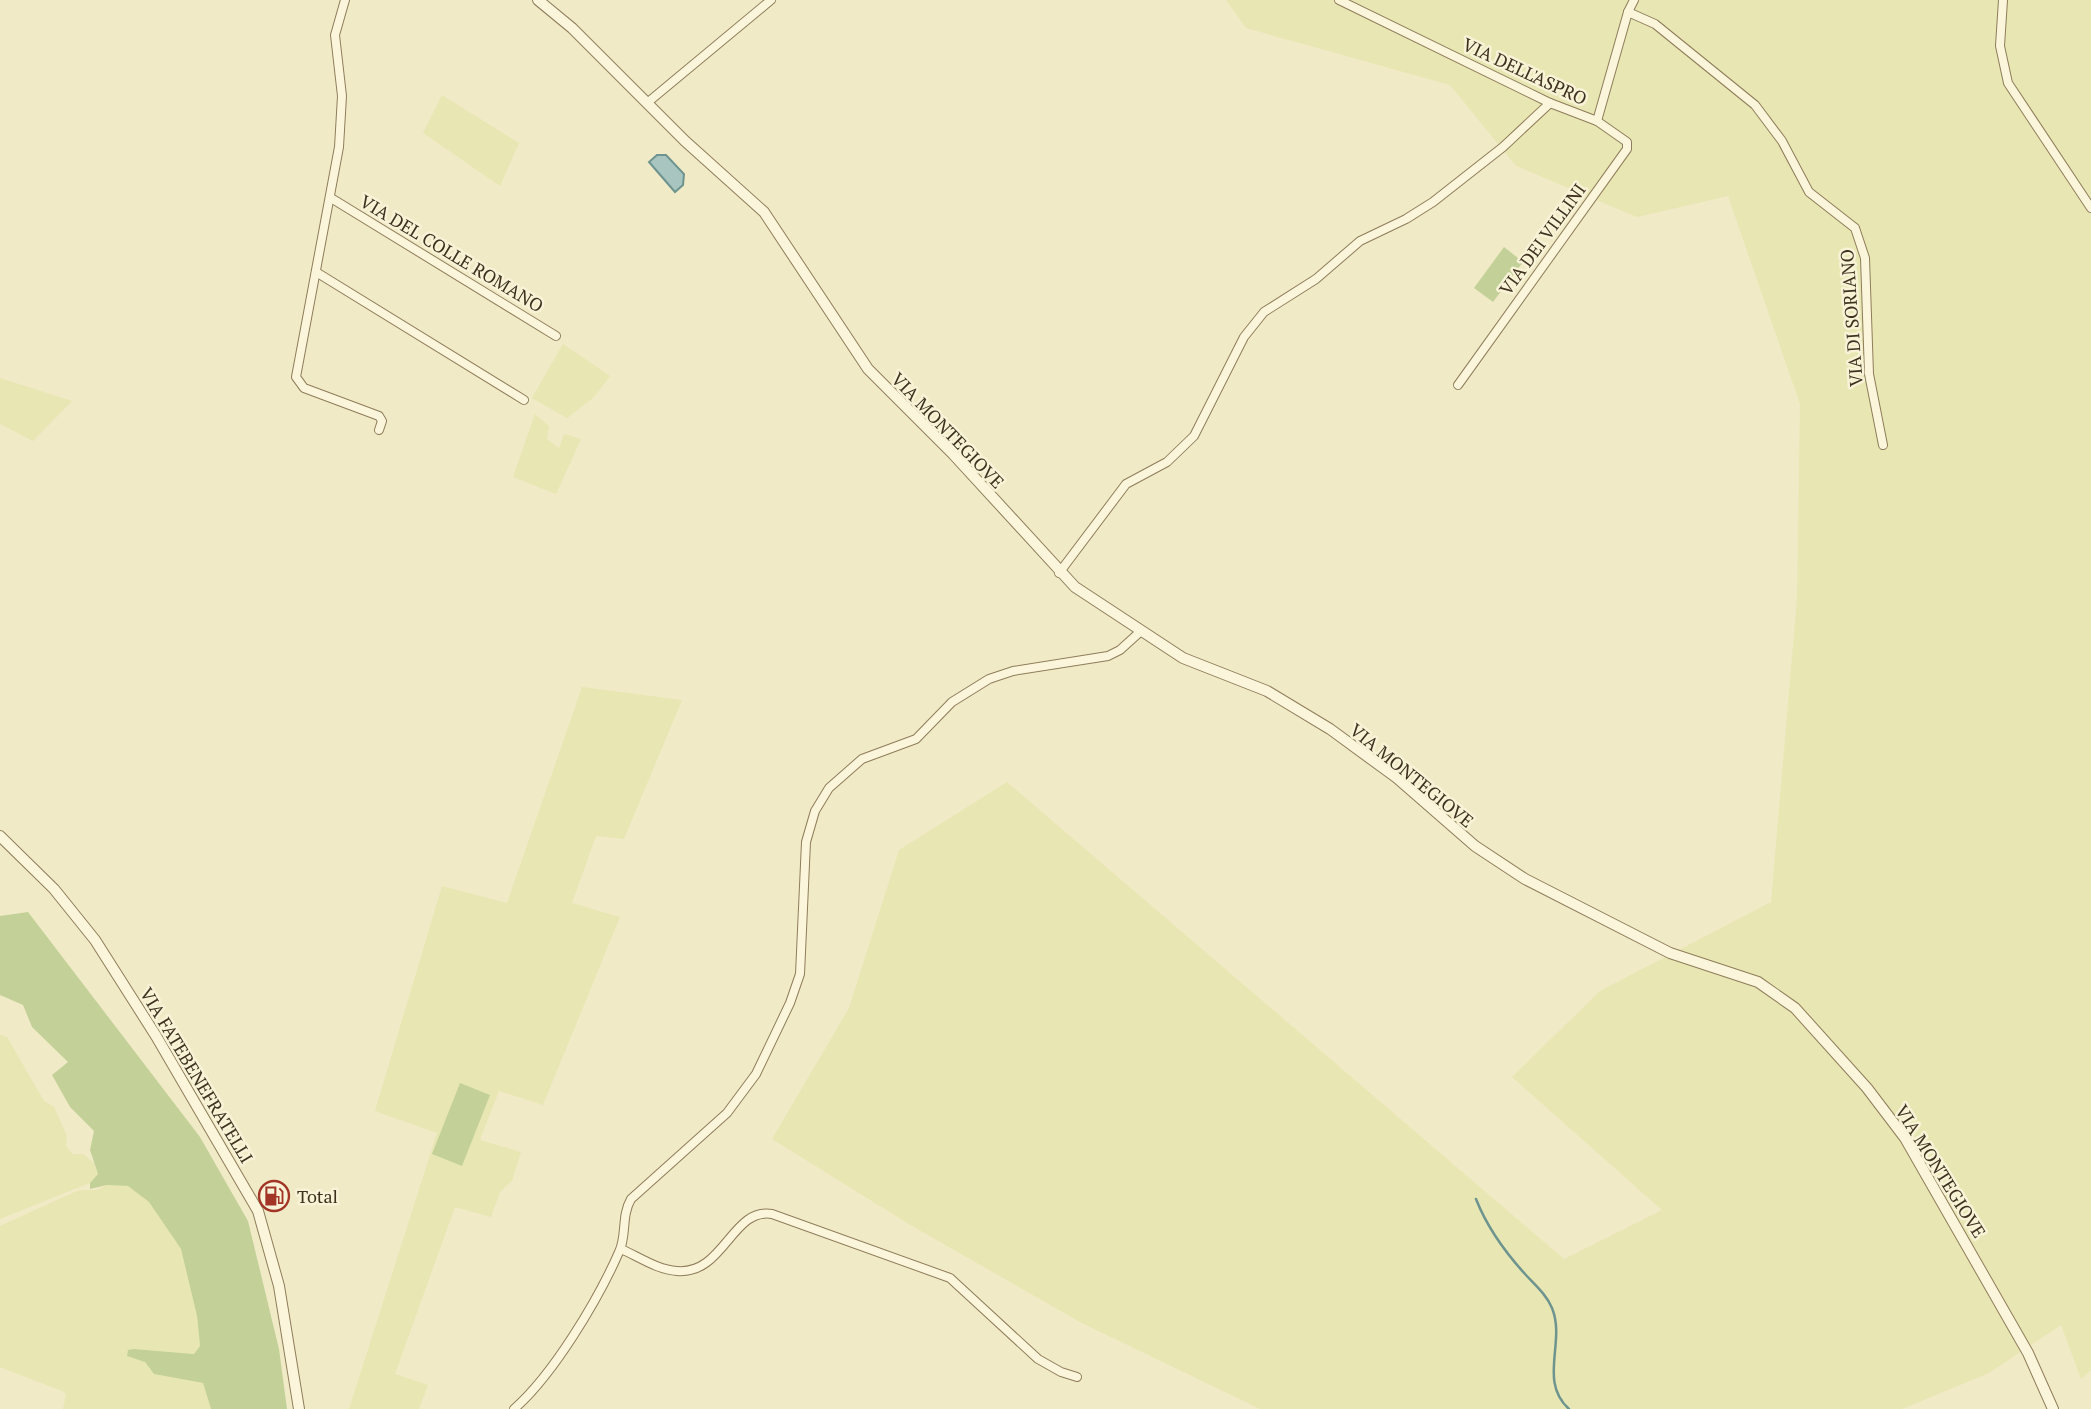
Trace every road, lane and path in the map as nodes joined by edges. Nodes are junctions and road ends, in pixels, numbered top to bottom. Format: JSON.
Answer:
{"nodes":[{"id":1,"x":345,"y":0,"type":"edge"},
{"id":2,"x":538,"y":0,"type":"edge"},
{"id":3,"x":771,"y":0,"type":"edge"},
{"id":4,"x":1339,"y":0,"type":"edge"},
{"id":5,"x":1634,"y":0,"type":"edge"},
{"id":6,"x":2003,"y":0,"type":"edge"},
{"id":7,"x":1628,"y":12,"type":"junction"},
{"id":8,"x":647,"y":103,"type":"junction"},
{"id":9,"x":1550,"y":103,"type":"junction"},
{"id":10,"x":1597,"y":121,"type":"junction"},
{"id":11,"x":331,"y":198,"type":"junction"},
{"id":12,"x":2091,"y":208,"type":"edge"},
{"id":13,"x":316,"y":272,"type":"junction"},
{"id":14,"x":556,"y":336,"type":"dead end"},
{"id":15,"x":1458,"y":385,"type":"dead end"},
{"id":16,"x":524,"y":400,"type":"dead end"},
{"id":17,"x":379,"y":430,"type":"dead end"},
{"id":18,"x":1883,"y":445,"type":"dead end"},
{"id":19,"x":1059,"y":573,"type":"junction"},
{"id":20,"x":1141,"y":631,"type":"junction"},
{"id":21,"x":0,"y":836,"type":"edge"},
{"id":22,"x":621,"y":1249,"type":"junction"},
{"id":23,"x":1077,"y":1377,"type":"dead end"},
{"id":24,"x":299,"y":1409,"type":"edge"},
{"id":25,"x":514,"y":1409,"type":"edge"},
{"id":26,"x":2053,"y":1409,"type":"edge"}],
"edges":[{"from":1,"to":11,"type":"street"},
{"from":2,"to":8,"type":"street","name":"VIA MONTEGIOVE"},
{"from":3,"to":8,"type":"street"},
{"from":4,"to":9,"type":"street","name":"VIA DELL'ASPRO"},
{"from":5,"to":7,"type":"street"},
{"from":6,"to":12,"type":"street"},
{"from":7,"to":10,"type":"street","name":"VIA DELL'ASPRO"},
{"from":7,"to":18,"type":"street","name":"VIA DI SORIANO"},
{"from":8,"to":19,"type":"street","name":"VIA MONTEGIOVE"},
{"from":9,"to":10,"type":"street","name":"VIA DELL'ASPRO"},
{"from":9,"to":19,"type":"street"},
{"from":10,"to":15,"type":"street","name":"VIA DEI VILLINI"},
{"from":11,"to":13,"type":"street"},
{"from":11,"to":14,"type":"street","name":"VIA DEL COLLE ROMANO"},
{"from":13,"to":16,"type":"street"},
{"from":13,"to":17,"type":"street"},
{"from":19,"to":20,"type":"street","name":"VIA MONTEGIOVE"},
{"from":20,"to":22,"type":"street"},
{"from":20,"to":26,"type":"street","name":"VIA MONTEGIOVE"},
{"from":21,"to":24,"type":"street","name":"VIA FATEBENEFRATELLI"},
{"from":22,"to":23,"type":"street"},
{"from":22,"to":25,"type":"street"}]}
